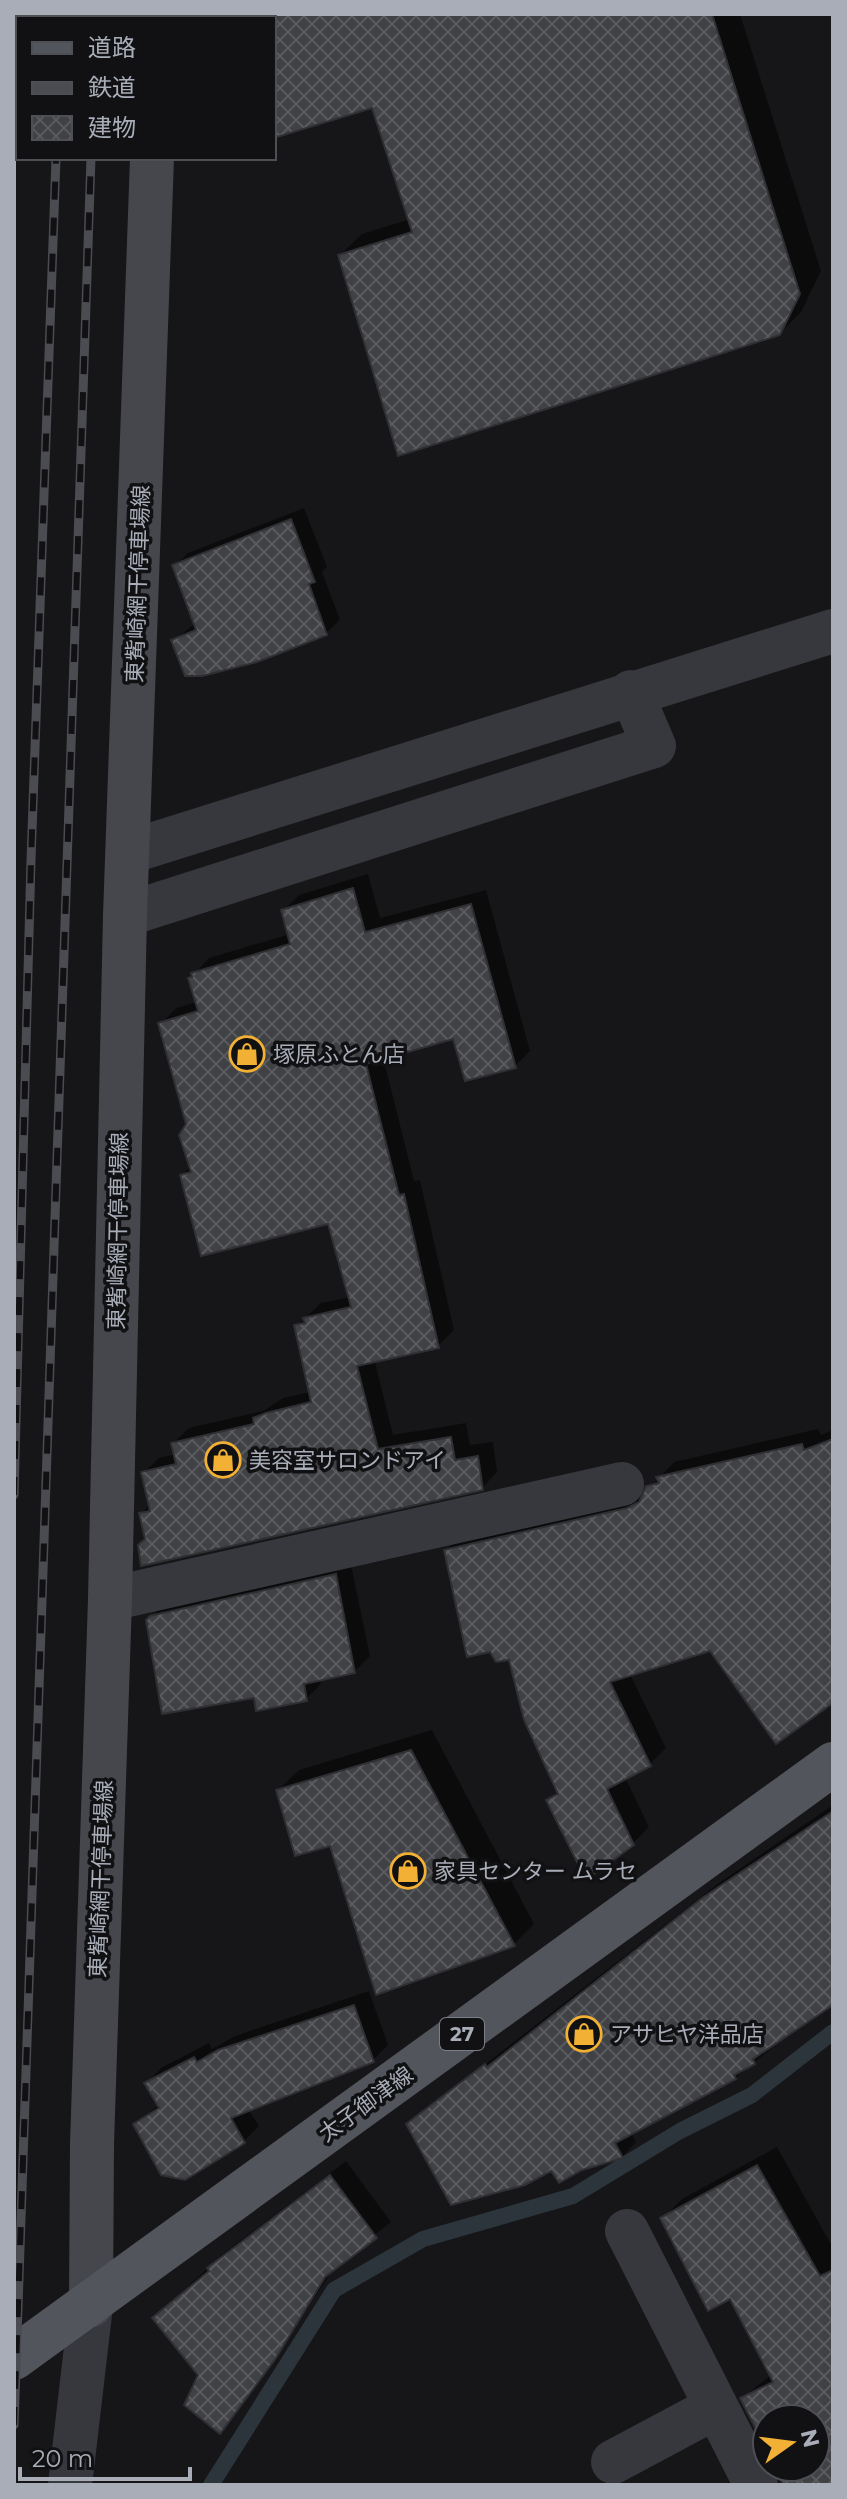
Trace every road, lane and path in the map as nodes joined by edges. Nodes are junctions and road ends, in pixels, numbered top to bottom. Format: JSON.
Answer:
{"nodes":[{"id":1,"x":152,"y":160,"type":"edge"},
{"id":2,"x":833,"y":631,"type":"edge"},
{"id":3,"x":631,"y":692,"type":"junction"},
{"id":4,"x":129,"y":852,"type":"junction"},
{"id":5,"x":125,"y":915,"type":"junction"},
{"id":6,"x":622,"y":1484,"type":"dead end"},
{"id":7,"x":110,"y":1599,"type":"junction"},
{"id":8,"x":833,"y":1764,"type":"edge"},
{"id":9,"x":627,"y":2231,"type":"dead end"},
{"id":10,"x":91,"y":2305,"type":"junction"},
{"id":11,"x":14,"y":2358,"type":"edge"},
{"id":12,"x":716,"y":2407,"type":"junction"},
{"id":13,"x":613,"y":2462,"type":"dead end"},
{"id":14,"x":70,"y":2485,"type":"edge"},
{"id":15,"x":756,"y":2485,"type":"edge"}],
"edges":[{"from":1,"to":4,"type":"main road","name":"東觜崎網干停車場線"},
{"from":2,"to":3,"type":"street"},
{"from":3,"to":4,"type":"street"},
{"from":3,"to":5,"type":"street"},
{"from":4,"to":5,"type":"main road","name":"東觜崎網干停車場線"},
{"from":5,"to":7,"type":"main road","name":"東觜崎網干停車場線"},
{"from":6,"to":7,"type":"street"},
{"from":7,"to":10,"type":"main road","name":"東觜崎網干停車場線"},
{"from":8,"to":10,"type":"main road","name":"太子御津線","number":"27"},
{"from":9,"to":12,"type":"street"},
{"from":10,"to":11,"type":"main road","name":"太子御津線","number":"27"},
{"from":10,"to":14,"type":"street"},
{"from":12,"to":13,"type":"street"},
{"from":12,"to":15,"type":"street"}]}
